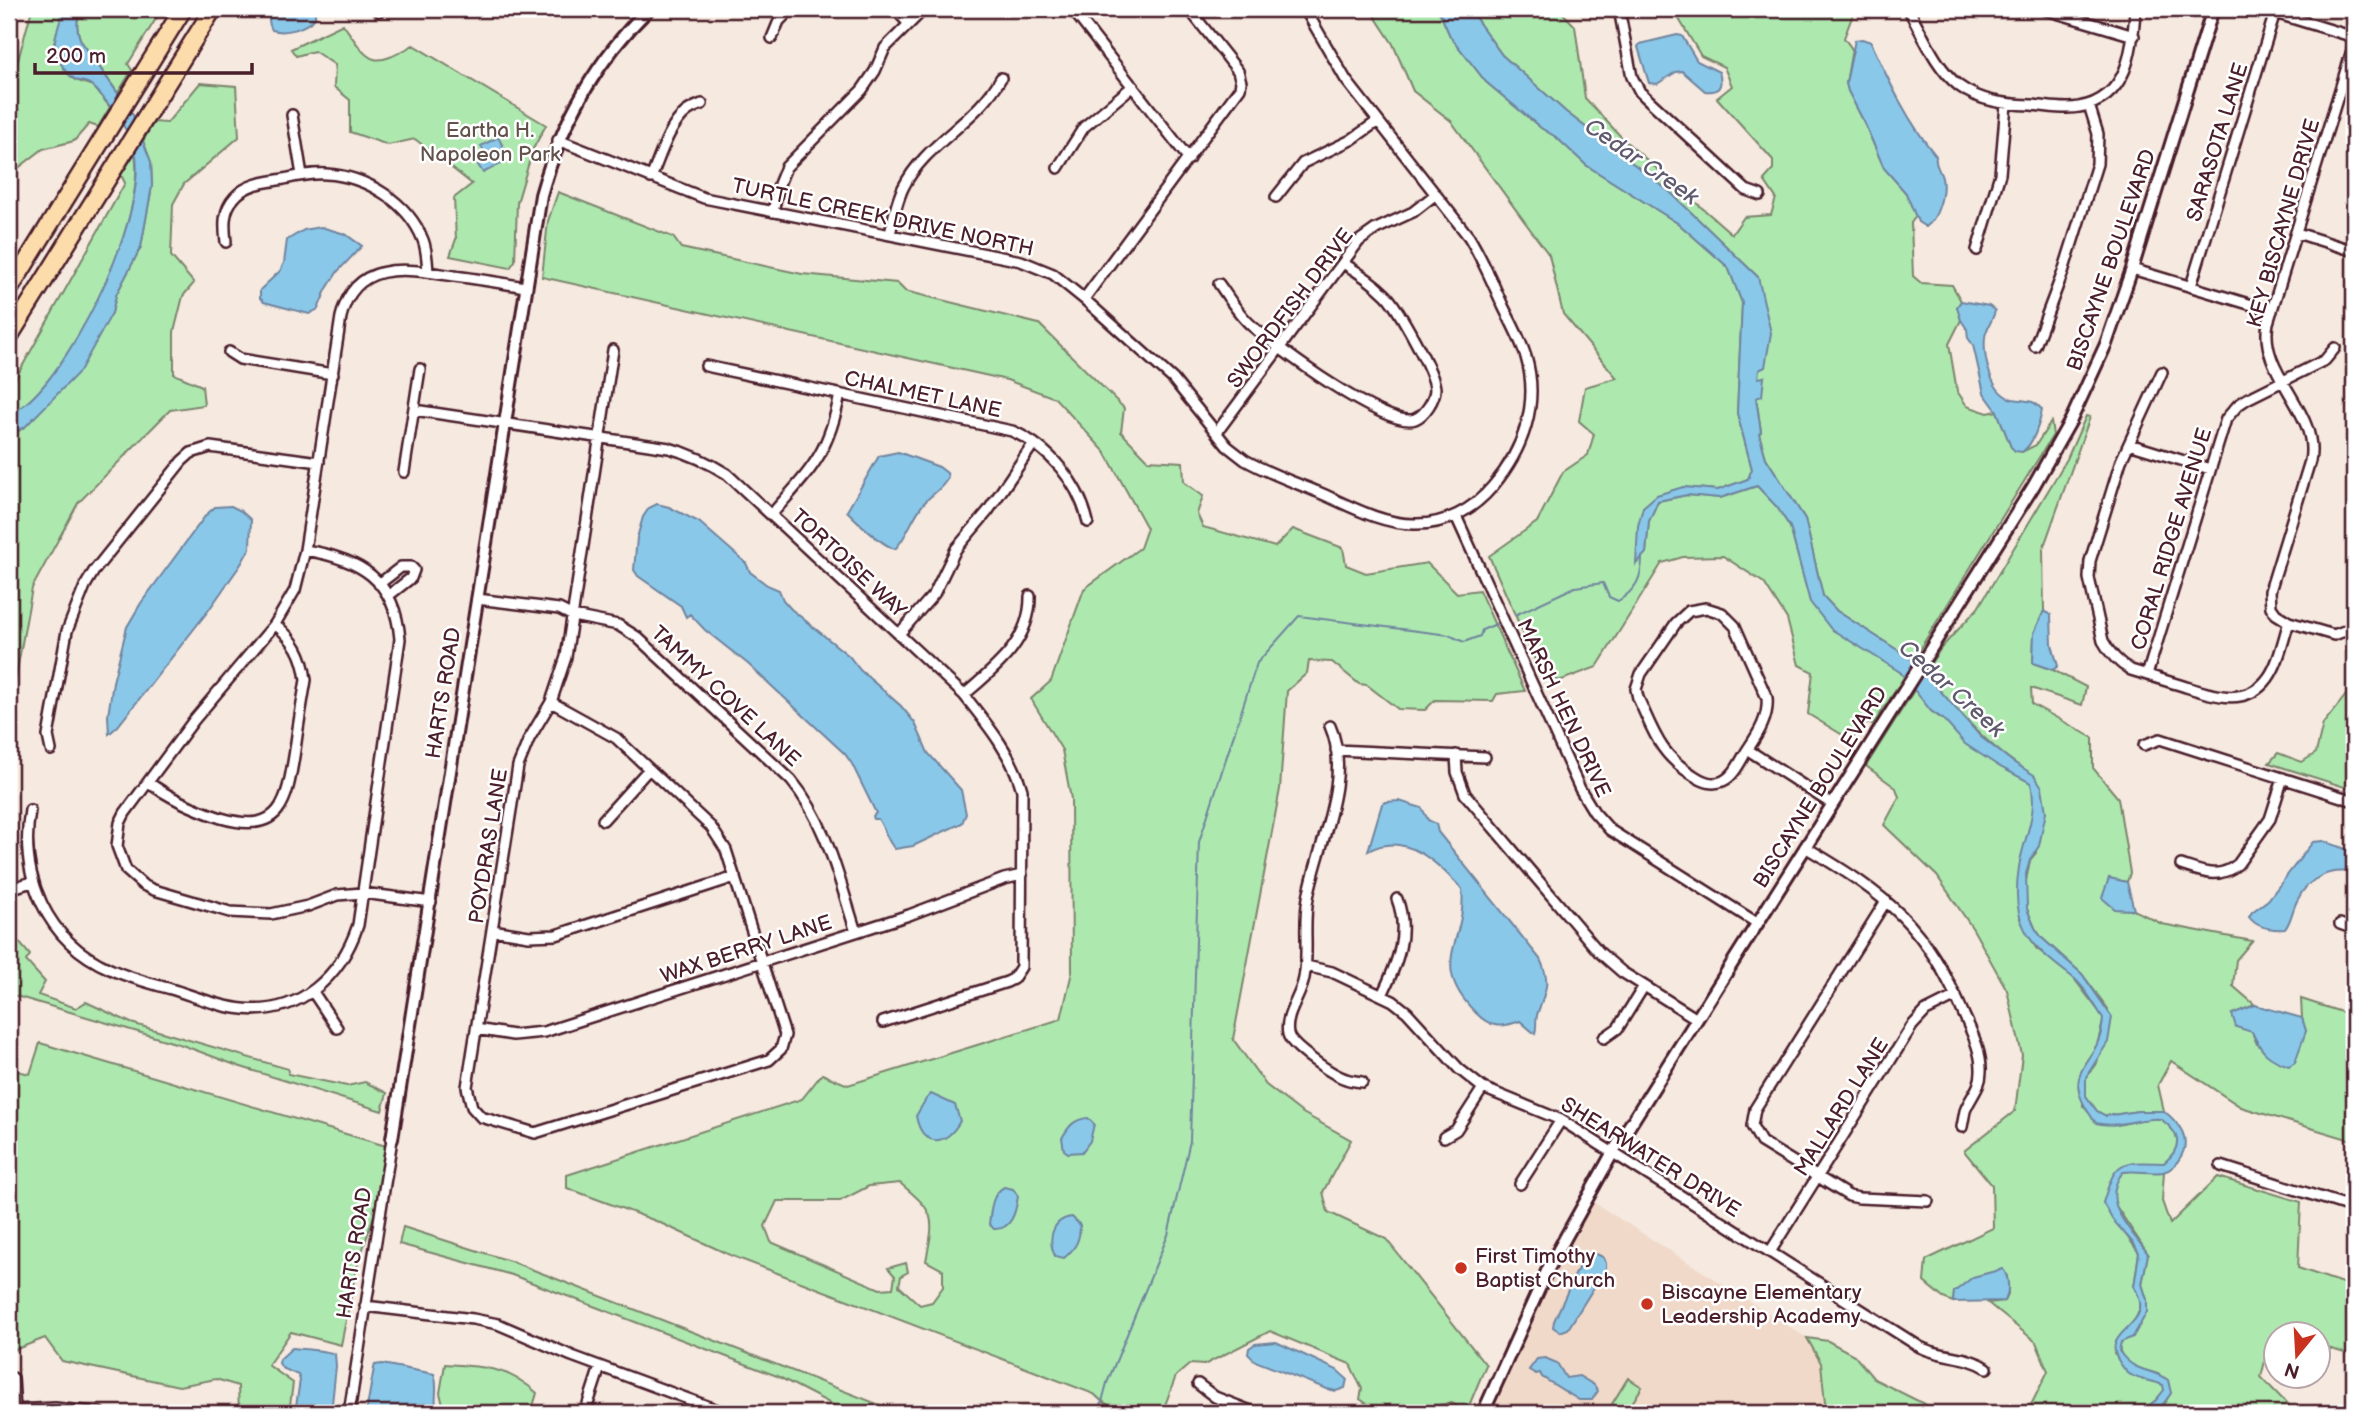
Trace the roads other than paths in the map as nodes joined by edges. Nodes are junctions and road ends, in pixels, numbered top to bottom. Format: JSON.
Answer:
{"nodes":[{"id":1,"x":183,"y":9,"type":"edge"},
{"id":2,"x":213,"y":9,"type":"edge"},
{"id":3,"x":649,"y":9,"type":"edge"},
{"id":4,"x":791,"y":9,"type":"edge"},
{"id":5,"x":895,"y":9,"type":"edge"},
{"id":6,"x":924,"y":9,"type":"edge"},
{"id":7,"x":1072,"y":9,"type":"edge"},
{"id":8,"x":1189,"y":9,"type":"edge"},
{"id":9,"x":1306,"y":9,"type":"edge"},
{"id":10,"x":1619,"y":9,"type":"edge"},
{"id":11,"x":2043,"y":9,"type":"edge"},
{"id":12,"x":2135,"y":9,"type":"edge"},
{"id":13,"x":2213,"y":9,"type":"edge"},
{"id":14,"x":2262,"y":9,"type":"edge"},
{"id":15,"x":1909,"y":10,"type":"edge"},
{"id":16,"x":2276,"y":11,"type":"edge"},
{"id":17,"x":909,"y":23,"type":"junction"},
{"id":18,"x":2134,"y":36,"type":"junction"},
{"id":19,"x":2354,"y":37,"type":"edge"},
{"id":20,"x":772,"y":38,"type":"dead end"},
{"id":21,"x":2354,"y":44,"type":"edge"},
{"id":22,"x":1001,"y":78,"type":"dead end"},
{"id":23,"x":1133,"y":86,"type":"junction"},
{"id":24,"x":702,"y":104,"type":"dead end"},
{"id":25,"x":2006,"y":104,"type":"junction"},
{"id":26,"x":2089,"y":105,"type":"junction"},
{"id":27,"x":292,"y":116,"type":"dead end"},
{"id":28,"x":1378,"y":121,"type":"junction"},
{"id":29,"x":558,"y":140,"type":"junction"},
{"id":30,"x":1189,"y":159,"type":"junction"},
{"id":31,"x":1058,"y":168,"type":"dead end"},
{"id":32,"x":302,"y":175,"type":"junction"},
{"id":33,"x":652,"y":178,"type":"junction"},
{"id":34,"x":1436,"y":194,"type":"junction"},
{"id":35,"x":1760,"y":195,"type":"dead end"},
{"id":36,"x":1276,"y":197,"type":"dead end"},
{"id":37,"x":773,"y":212,"type":"junction"},
{"id":38,"x":2297,"y":233,"type":"junction"},
{"id":39,"x":890,"y":235,"type":"junction"},
{"id":40,"x":226,"y":242,"type":"dead end"},
{"id":41,"x":1977,"y":250,"type":"dead end"},
{"id":42,"x":2354,"y":251,"type":"edge"},
{"id":43,"x":1343,"y":263,"type":"junction"},
{"id":44,"x":2133,"y":269,"type":"junction"},
{"id":45,"x":428,"y":272,"type":"junction"},
{"id":46,"x":1219,"y":284,"type":"dead end"},
{"id":47,"x":525,"y":286,"type":"junction"},
{"id":48,"x":2191,"y":286,"type":"junction"},
{"id":49,"x":9,"y":290,"type":"edge"},
{"id":50,"x":1084,"y":299,"type":"junction"},
{"id":51,"x":2272,"y":311,"type":"junction"},
{"id":52,"x":9,"y":337,"type":"edge"},
{"id":53,"x":2035,"y":346,"type":"dead end"},
{"id":54,"x":1280,"y":347,"type":"junction"},
{"id":55,"x":2335,"y":348,"type":"dead end"},
{"id":56,"x":613,"y":350,"type":"dead end"},
{"id":57,"x":229,"y":352,"type":"dead end"},
{"id":58,"x":706,"y":366,"type":"dead end"},
{"id":59,"x":420,"y":369,"type":"dead end"},
{"id":60,"x":2162,"y":372,"type":"dead end"},
{"id":61,"x":333,"y":374,"type":"junction"},
{"id":62,"x":2283,"y":381,"type":"junction"},
{"id":63,"x":840,"y":394,"type":"junction"},
{"id":64,"x":414,"y":410,"type":"junction"},
{"id":65,"x":504,"y":423,"type":"junction"},
{"id":66,"x":1217,"y":432,"type":"junction"},
{"id":67,"x":600,"y":438,"type":"junction"},
{"id":68,"x":1034,"y":443,"type":"junction"},
{"id":69,"x":2129,"y":444,"type":"junction"},
{"id":70,"x":319,"y":462,"type":"junction"},
{"id":71,"x":2210,"y":469,"type":"junction"},
{"id":72,"x":404,"y":472,"type":"dead end"},
{"id":73,"x":771,"y":515,"type":"junction"},
{"id":74,"x":1456,"y":516,"type":"junction"},
{"id":75,"x":1088,"y":522,"type":"dead end"},
{"id":76,"x":306,"y":550,"type":"junction"},
{"id":77,"x":379,"y":584,"type":"junction"},
{"id":78,"x":388,"y":596,"type":"junction"},
{"id":79,"x":1030,"y":596,"type":"dead end"},
{"id":80,"x":477,"y":599,"type":"junction"},
{"id":81,"x":573,"y":616,"type":"junction"},
{"id":82,"x":2288,"y":622,"type":"junction"},
{"id":83,"x":275,"y":624,"type":"junction"},
{"id":84,"x":2353,"y":624,"type":"edge"},
{"id":85,"x":899,"y":634,"type":"junction"},
{"id":86,"x":2147,"y":675,"type":"junction"},
{"id":87,"x":964,"y":695,"type":"junction"},
{"id":88,"x":551,"y":702,"type":"junction"},
{"id":89,"x":1330,"y":726,"type":"dead end"},
{"id":90,"x":2144,"y":745,"type":"dead end"},
{"id":91,"x":51,"y":750,"type":"dead end"},
{"id":92,"x":1336,"y":750,"type":"junction"},
{"id":93,"x":1748,"y":750,"type":"junction"},
{"id":94,"x":1456,"y":755,"type":"junction"},
{"id":95,"x":1485,"y":757,"type":"dead end"},
{"id":96,"x":649,"y":769,"type":"junction"},
{"id":97,"x":2283,"y":778,"type":"junction"},
{"id":98,"x":148,"y":782,"type":"junction"},
{"id":99,"x":2354,"y":801,"type":"edge"},
{"id":100,"x":1832,"y":804,"type":"junction"},
{"id":101,"x":30,"y":810,"type":"dead end"},
{"id":102,"x":603,"y":820,"type":"dead end"},
{"id":103,"x":1805,"y":847,"type":"junction"},
{"id":104,"x":2181,"y":865,"type":"dead end"},
{"id":105,"x":1022,"y":875,"type":"junction"},
{"id":106,"x":735,"y":877,"type":"junction"},
{"id":107,"x":32,"y":882,"type":"junction"},
{"id":108,"x":9,"y":889,"type":"edge"},
{"id":109,"x":363,"y":892,"type":"junction"},
{"id":110,"x":1397,"y":899,"type":"dead end"},
{"id":111,"x":1886,"y":901,"type":"junction"},
{"id":112,"x":430,"y":902,"type":"junction"},
{"id":113,"x":1757,"y":923,"type":"junction"},
{"id":114,"x":2340,"y":924,"type":"dead end"},
{"id":115,"x":2354,"y":929,"type":"edge"},
{"id":116,"x":492,"y":930,"type":"junction"},
{"id":117,"x":856,"y":932,"type":"junction"},
{"id":118,"x":762,"y":962,"type":"junction"},
{"id":119,"x":1306,"y":966,"type":"junction"},
{"id":120,"x":1644,"y":986,"type":"junction"},
{"id":121,"x":313,"y":992,"type":"junction"},
{"id":122,"x":1381,"y":995,"type":"junction"},
{"id":123,"x":1956,"y":996,"type":"junction"},
{"id":124,"x":1697,"y":1019,"type":"junction"},
{"id":125,"x":883,"y":1022,"type":"dead end"},
{"id":126,"x":337,"y":1028,"type":"dead end"},
{"id":127,"x":476,"y":1029,"type":"junction"},
{"id":128,"x":1604,"y":1038,"type":"dead end"},
{"id":129,"x":1362,"y":1082,"type":"dead end"},
{"id":130,"x":1483,"y":1088,"type":"junction"},
{"id":131,"x":1561,"y":1120,"type":"junction"},
{"id":132,"x":1962,"y":1127,"type":"dead end"},
{"id":133,"x":1444,"y":1137,"type":"dead end"},
{"id":134,"x":392,"y":1139,"type":"joint"},
{"id":135,"x":1613,"y":1152,"type":"junction"},
{"id":136,"x":2221,"y":1166,"type":"dead end"},
{"id":137,"x":1817,"y":1177,"type":"junction"},
{"id":138,"x":1520,"y":1184,"type":"dead end"},
{"id":139,"x":1928,"y":1201,"type":"dead end"},
{"id":140,"x":2354,"y":1208,"type":"edge"},
{"id":141,"x":1770,"y":1252,"type":"junction"},
{"id":142,"x":365,"y":1306,"type":"junction"},
{"id":143,"x":600,"y":1367,"type":"junction"},
{"id":144,"x":1987,"y":1368,"type":"dead end"},
{"id":145,"x":13,"y":1378,"type":"dead end"},
{"id":146,"x":1199,"y":1384,"type":"dead end"},
{"id":147,"x":15,"y":1412,"type":"edge"},
{"id":148,"x":100,"y":1413,"type":"edge"},
{"id":149,"x":349,"y":1413,"type":"edge"},
{"id":150,"x":585,"y":1413,"type":"edge"},
{"id":151,"x":726,"y":1413,"type":"edge"},
{"id":152,"x":1256,"y":1413,"type":"edge"},
{"id":153,"x":1483,"y":1413,"type":"edge"}],
"edges":[{"from":1,"to":49,"type":"highway"},
{"from":2,"to":52,"type":"highway"},
{"from":3,"to":29,"type":"street","name":"HARTS ROAD"},
{"from":4,"to":20,"type":"street"},
{"from":5,"to":17,"type":"street"},
{"from":6,"to":17,"type":"street"},
{"from":7,"to":23,"type":"street"},
{"from":8,"to":30,"type":"street"},
{"from":9,"to":28,"type":"street"},
{"from":10,"to":35,"type":"street"},
{"from":11,"to":18,"type":"street"},
{"from":12,"to":18,"type":"street"},
{"from":13,"to":44,"type":"street","name":"BISCAYNE BOULEVARD"},
{"from":14,"to":16,"type":"street"},
{"from":15,"to":25,"type":"street"},
{"from":16,"to":19,"type":"street"},
{"from":16,"to":48,"type":"street","name":"SARASOTA LANE"},
{"from":17,"to":37,"type":"street"},
{"from":18,"to":26,"type":"street"},
{"from":21,"to":38,"type":"street","name":"KEY BISCAYNE DRIVE"},
{"from":22,"to":39,"type":"street"},
{"from":23,"to":30,"type":"street"},
{"from":23,"to":31,"type":"street"},
{"from":24,"to":33,"type":"street"},
{"from":25,"to":26,"type":"street"},
{"from":25,"to":41,"type":"street"},
{"from":26,"to":53,"type":"street"},
{"from":27,"to":32,"type":"street"},
{"from":28,"to":34,"type":"street"},
{"from":28,"to":36,"type":"street"},
{"from":29,"to":33,"type":"street","name":"TURTLE CREEK DRIVE NORTH"},
{"from":29,"to":47,"type":"street","name":"HARTS ROAD"},
{"from":30,"to":50,"type":"street"},
{"from":32,"to":40,"type":"street"},
{"from":32,"to":45,"type":"street"},
{"from":33,"to":37,"type":"street","name":"TURTLE CREEK DRIVE NORTH"},
{"from":34,"to":43,"type":"street","name":"SWORDFISH DRIVE"},
{"from":34,"to":74,"type":"street"},
{"from":37,"to":39,"type":"street","name":"TURTLE CREEK DRIVE NORTH"},
{"from":38,"to":42,"type":"street"},
{"from":38,"to":51,"type":"street","name":"KEY BISCAYNE DRIVE"},
{"from":39,"to":50,"type":"street","name":"TURTLE CREEK DRIVE NORTH"},
{"from":43,"to":54,"type":"street","name":"SWORDFISH DRIVE"},
{"from":43,"to":54,"type":"street"},
{"from":44,"to":48,"type":"street"},
{"from":44,"to":100,"type":"street","name":"BISCAYNE BOULEVARD"},
{"from":45,"to":47,"type":"street"},
{"from":45,"to":61,"type":"street"},
{"from":46,"to":54,"type":"street"},
{"from":47,"to":65,"type":"street","name":"HARTS ROAD"},
{"from":48,"to":51,"type":"street"},
{"from":50,"to":66,"type":"street","name":"TURTLE CREEK DRIVE NORTH"},
{"from":51,"to":62,"type":"street","name":"KEY BISCAYNE DRIVE"},
{"from":54,"to":66,"type":"street","name":"SWORDFISH DRIVE"},
{"from":55,"to":62,"type":"street","name":"CORAL RIDGE AVENUE"},
{"from":56,"to":67,"type":"street","name":"POYDRAS LANE"},
{"from":57,"to":61,"type":"street"},
{"from":58,"to":63,"type":"street","name":"CHALMET LANE"},
{"from":59,"to":64,"type":"street"},
{"from":60,"to":69,"type":"street"},
{"from":61,"to":70,"type":"street"},
{"from":62,"to":71,"type":"street","name":"CORAL RIDGE AVENUE"},
{"from":62,"to":82,"type":"street","name":"KEY BISCAYNE DRIVE"},
{"from":63,"to":68,"type":"street","name":"CHALMET LANE"},
{"from":63,"to":73,"type":"street"},
{"from":64,"to":65,"type":"street","name":"TORTOISE WAY"},
{"from":64,"to":72,"type":"street"},
{"from":65,"to":67,"type":"street","name":"TORTOISE WAY"},
{"from":65,"to":80,"type":"street","name":"HARTS ROAD"},
{"from":66,"to":74,"type":"street","name":"TURTLE CREEK DRIVE NORTH"},
{"from":67,"to":73,"type":"street","name":"TORTOISE WAY"},
{"from":67,"to":81,"type":"street","name":"POYDRAS LANE"},
{"from":68,"to":75,"type":"street","name":"CHALMET LANE"},
{"from":68,"to":85,"type":"street"},
{"from":69,"to":71,"type":"street"},
{"from":69,"to":86,"type":"street"},
{"from":70,"to":76,"type":"street"},
{"from":70,"to":91,"type":"street"},
{"from":71,"to":86,"type":"street","name":"CORAL RIDGE AVENUE"},
{"from":73,"to":85,"type":"street","name":"TORTOISE WAY"},
{"from":74,"to":113,"type":"street","name":"MARSH HEN DRIVE"},
{"from":76,"to":77,"type":"street"},
{"from":76,"to":83,"type":"street"},
{"from":77,"to":78,"type":"street"},
{"from":77,"to":78,"type":"street"},
{"from":78,"to":109,"type":"street"},
{"from":79,"to":87,"type":"street"},
{"from":80,"to":81,"type":"street","name":"TAMMY COVE LANE"},
{"from":80,"to":112,"type":"street","name":"HARTS ROAD"},
{"from":81,"to":88,"type":"street","name":"POYDRAS LANE"},
{"from":81,"to":117,"type":"street","name":"TAMMY COVE LANE"},
{"from":82,"to":84,"type":"street"},
{"from":82,"to":86,"type":"street"},
{"from":83,"to":98,"type":"street"},
{"from":83,"to":98,"type":"street"},
{"from":85,"to":87,"type":"street","name":"TORTOISE WAY"},
{"from":87,"to":105,"type":"street","name":"TORTOISE WAY"},
{"from":88,"to":96,"type":"street"},
{"from":88,"to":116,"type":"street","name":"POYDRAS LANE"},
{"from":89,"to":92,"type":"street"},
{"from":90,"to":97,"type":"street"},
{"from":92,"to":94,"type":"street"},
{"from":92,"to":119,"type":"street"},
{"from":93,"to":93,"type":"street"},
{"from":93,"to":100,"type":"street"},
{"from":94,"to":95,"type":"street"},
{"from":94,"to":120,"type":"street"},
{"from":96,"to":102,"type":"street"},
{"from":96,"to":106,"type":"street"},
{"from":97,"to":99,"type":"street"},
{"from":97,"to":104,"type":"street"},
{"from":98,"to":109,"type":"street"},
{"from":100,"to":103,"type":"street","name":"BISCAYNE BOULEVARD"},
{"from":101,"to":107,"type":"street"},
{"from":103,"to":111,"type":"street"},
{"from":103,"to":113,"type":"street","name":"BISCAYNE BOULEVARD"},
{"from":105,"to":117,"type":"street","name":"WAX BERRY LANE"},
{"from":105,"to":125,"type":"street","name":"TORTOISE WAY"},
{"from":106,"to":116,"type":"street"},
{"from":106,"to":118,"type":"street"},
{"from":107,"to":108,"type":"street"},
{"from":107,"to":121,"type":"street"},
{"from":109,"to":112,"type":"street"},
{"from":109,"to":121,"type":"street"},
{"from":110,"to":122,"type":"street"},
{"from":111,"to":123,"type":"street"},
{"from":111,"to":137,"type":"street"},
{"from":112,"to":134,"type":"street","name":"HARTS ROAD"},
{"from":113,"to":124,"type":"street","name":"BISCAYNE BOULEVARD"},
{"from":114,"to":115,"type":"street"},
{"from":116,"to":127,"type":"street","name":"POYDRAS LANE"},
{"from":117,"to":118,"type":"street","name":"WAX BERRY LANE"},
{"from":118,"to":127,"type":"street","name":"WAX BERRY LANE"},
{"from":118,"to":127,"type":"street","name":"POYDRAS LANE"},
{"from":119,"to":122,"type":"street","name":"SHEARWATER DRIVE"},
{"from":119,"to":129,"type":"street"},
{"from":120,"to":124,"type":"street"},
{"from":120,"to":128,"type":"street"},
{"from":121,"to":126,"type":"street"},
{"from":122,"to":130,"type":"street","name":"SHEARWATER DRIVE"},
{"from":123,"to":132,"type":"street"},
{"from":123,"to":137,"type":"street","name":"MALLARD LANE"},
{"from":124,"to":135,"type":"street","name":"BISCAYNE BOULEVARD"},
{"from":130,"to":131,"type":"street","name":"SHEARWATER DRIVE"},
{"from":130,"to":133,"type":"street"},
{"from":131,"to":135,"type":"street","name":"SHEARWATER DRIVE"},
{"from":131,"to":138,"type":"street"},
{"from":134,"to":142,"type":"street","name":"HARTS ROAD"},
{"from":135,"to":141,"type":"street","name":"SHEARWATER DRIVE"},
{"from":135,"to":153,"type":"street","name":"BISCAYNE BOULEVARD"},
{"from":136,"to":140,"type":"street"},
{"from":137,"to":139,"type":"street"},
{"from":137,"to":141,"type":"street","name":"MALLARD LANE"},
{"from":141,"to":144,"type":"street","name":"SHEARWATER DRIVE"},
{"from":142,"to":143,"type":"street"},
{"from":142,"to":149,"type":"street","name":"HARTS ROAD"},
{"from":143,"to":150,"type":"street"},
{"from":143,"to":151,"type":"street"},
{"from":145,"to":147,"type":"street"},
{"from":146,"to":152,"type":"street"},
{"from":147,"to":148,"type":"street"}]}
